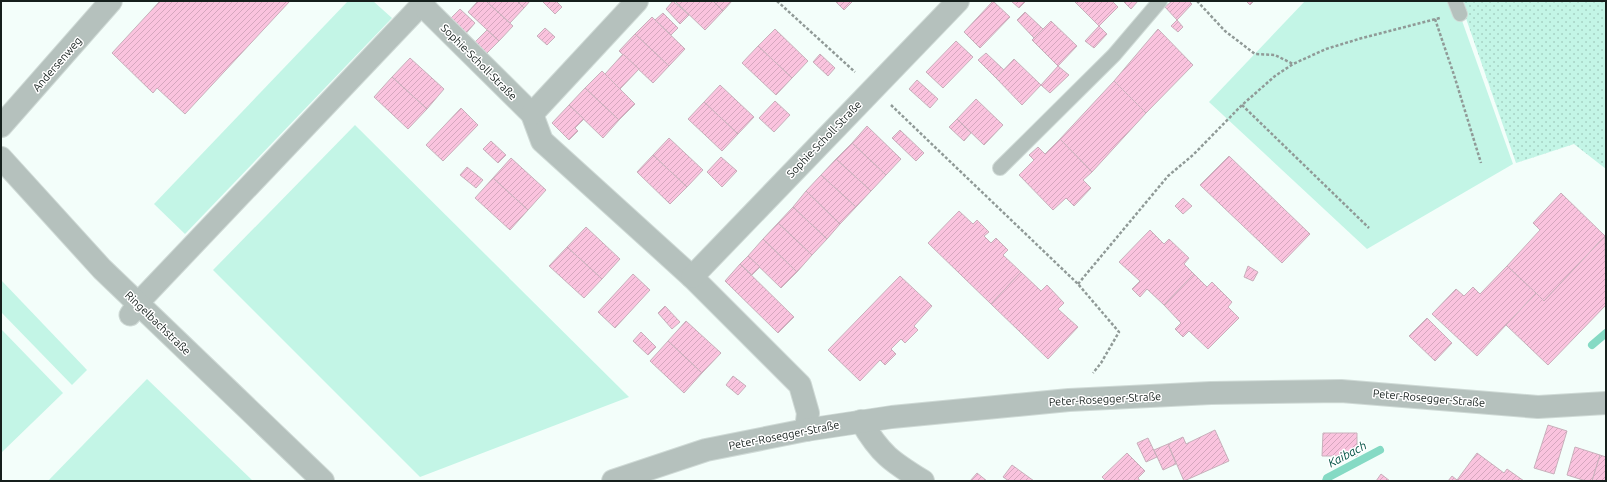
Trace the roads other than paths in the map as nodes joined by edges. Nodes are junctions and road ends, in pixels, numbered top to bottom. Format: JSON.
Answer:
{"nodes":[{"id":1,"x":111,"y":1,"type":"edge"},
{"id":2,"x":637,"y":1,"type":"edge"},
{"id":3,"x":958,"y":1,"type":"edge"},
{"id":4,"x":1160,"y":1,"type":"edge"},
{"id":5,"x":426,"y":6,"type":"edge"},
{"id":6,"x":532,"y":114,"type":"junction"},
{"id":7,"x":1,"y":126,"type":"edge"},
{"id":8,"x":1,"y":158,"type":"edge"},
{"id":9,"x":1000,"y":168,"type":"dead end"},
{"id":10,"x":692,"y":278,"type":"junction"},
{"id":11,"x":134,"y":309,"type":"junction"},
{"id":12,"x":1606,"y":403,"type":"edge"},
{"id":13,"x":861,"y":421,"type":"junction"},
{"id":14,"x":806,"y":430,"type":"junction"},
{"id":15,"x":323,"y":481,"type":"edge"},
{"id":16,"x":613,"y":481,"type":"edge"},
{"id":17,"x":923,"y":481,"type":"edge"}],
"edges":[{"from":1,"to":7,"type":"street","name":"Andersenweg"},
{"from":2,"to":6,"type":"street"},
{"from":3,"to":10,"type":"street","name":"Sophie-Scholl-Straße"},
{"from":4,"to":9,"type":"lane"},
{"from":5,"to":6,"type":"street","name":"Sophie-Scholl-Straße"},
{"from":5,"to":11,"type":"street"},
{"from":6,"to":10,"type":"street","name":"Sophie-Scholl-Straße"},
{"from":8,"to":11,"type":"street","name":"Ringelbachstraße"},
{"from":10,"to":14,"type":"street","name":"Sophie-Scholl-Straße"},
{"from":11,"to":15,"type":"street","name":"Ringelbachstraße"},
{"from":12,"to":13,"type":"street","name":"Peter-Rosegger-Straße"},
{"from":13,"to":14,"type":"street","name":"Peter-Rosegger-Straße"},
{"from":13,"to":17,"type":"street"},
{"from":14,"to":16,"type":"street","name":"Peter-Rosegger-Straße"}]}
